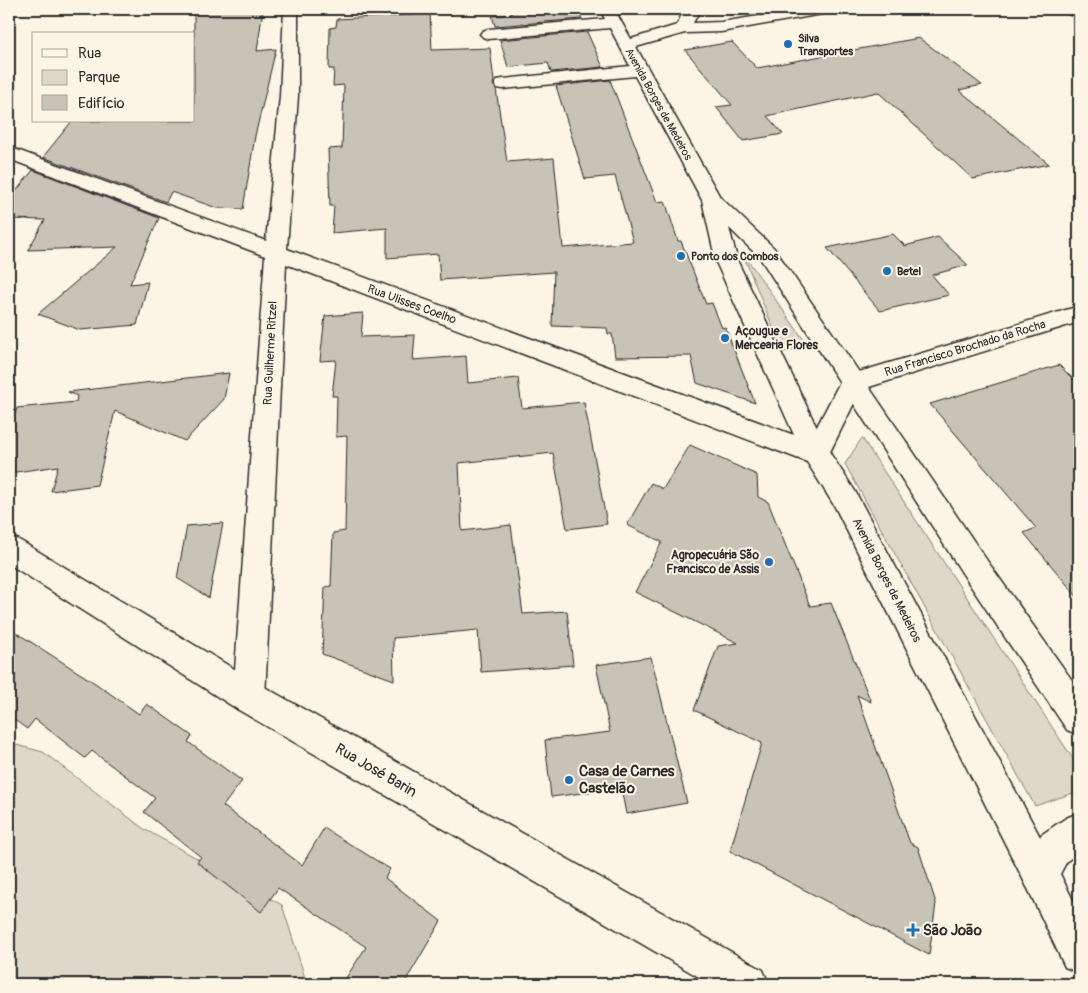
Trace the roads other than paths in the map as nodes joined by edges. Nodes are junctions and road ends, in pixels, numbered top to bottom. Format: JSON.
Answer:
{"nodes":[{"id":1,"x":291,"y":9,"type":"edge"},
{"id":2,"x":607,"y":9,"type":"edge"},
{"id":3,"x":696,"y":9,"type":"edge"},
{"id":4,"x":828,"y":9,"type":"edge"},
{"id":5,"x":1069,"y":9,"type":"edge"},
{"id":6,"x":1079,"y":14,"type":"edge"},
{"id":7,"x":614,"y":23,"type":"junction"},
{"id":8,"x":684,"y":28,"type":"junction"},
{"id":9,"x":488,"y":34,"type":"dead end"},
{"id":10,"x":626,"y":45,"type":"junction"},
{"id":11,"x":640,"y":70,"type":"junction"},
{"id":12,"x":503,"y":84,"type":"dead end"},
{"id":13,"x":9,"y":153,"type":"edge"},
{"id":14,"x":712,"y":200,"type":"junction"},
{"id":15,"x":276,"y":252,"type":"junction"},
{"id":16,"x":1079,"y":314,"type":"edge"},
{"id":17,"x":852,"y":383,"type":"junction"},
{"id":18,"x":816,"y":454,"type":"junction"},
{"id":19,"x":9,"y":549,"type":"edge"},
{"id":20,"x":249,"y":697,"type":"junction"},
{"id":21,"x":1079,"y":718,"type":"edge"},
{"id":22,"x":1079,"y":831,"type":"edge"},
{"id":23,"x":1040,"y":874,"type":"junction"},
{"id":24,"x":1079,"y":953,"type":"edge"},
{"id":25,"x":748,"y":984,"type":"edge"}],
"edges":[{"from":1,"to":15,"type":"street","name":"Rua Guilherme Ritzel"},
{"from":2,"to":7,"type":"street","name":"Avenida Borges de Medeiros"},
{"from":3,"to":8,"type":"street"},
{"from":4,"to":8,"type":"street"},
{"from":5,"to":6,"type":"street"},
{"from":7,"to":9,"type":"street"},
{"from":7,"to":10,"type":"street","name":"Avenida Borges de Medeiros"},
{"from":8,"to":10,"type":"street"},
{"from":10,"to":11,"type":"street","name":"Avenida Borges de Medeiros"},
{"from":11,"to":12,"type":"street"},
{"from":11,"to":14,"type":"street","name":"Avenida Borges de Medeiros"},
{"from":13,"to":15,"type":"street","name":"Rua Ulisses Coelho"},
{"from":14,"to":17,"type":"street","name":"Avenida Borges de Medeiros"},
{"from":14,"to":18,"type":"street","name":"Avenida Borges de Medeiros"},
{"from":15,"to":18,"type":"street","name":"Rua Ulisses Coelho"},
{"from":15,"to":20,"type":"street","name":"Rua Guilherme Ritzel"},
{"from":16,"to":17,"type":"street","name":"Rua Francisco Brochado da Rocha"},
{"from":17,"to":18,"type":"street"},
{"from":17,"to":21,"type":"street","name":"Avenida Borges de Medeiros"},
{"from":18,"to":23,"type":"street","name":"Avenida Borges de Medeiros"},
{"from":19,"to":20,"type":"street","name":"Rua José Barin"},
{"from":20,"to":25,"type":"street","name":"Rua José Barin"},
{"from":22,"to":23,"type":"street"},
{"from":23,"to":24,"type":"street","name":"Avenida Borges de Medeiros"}]}
